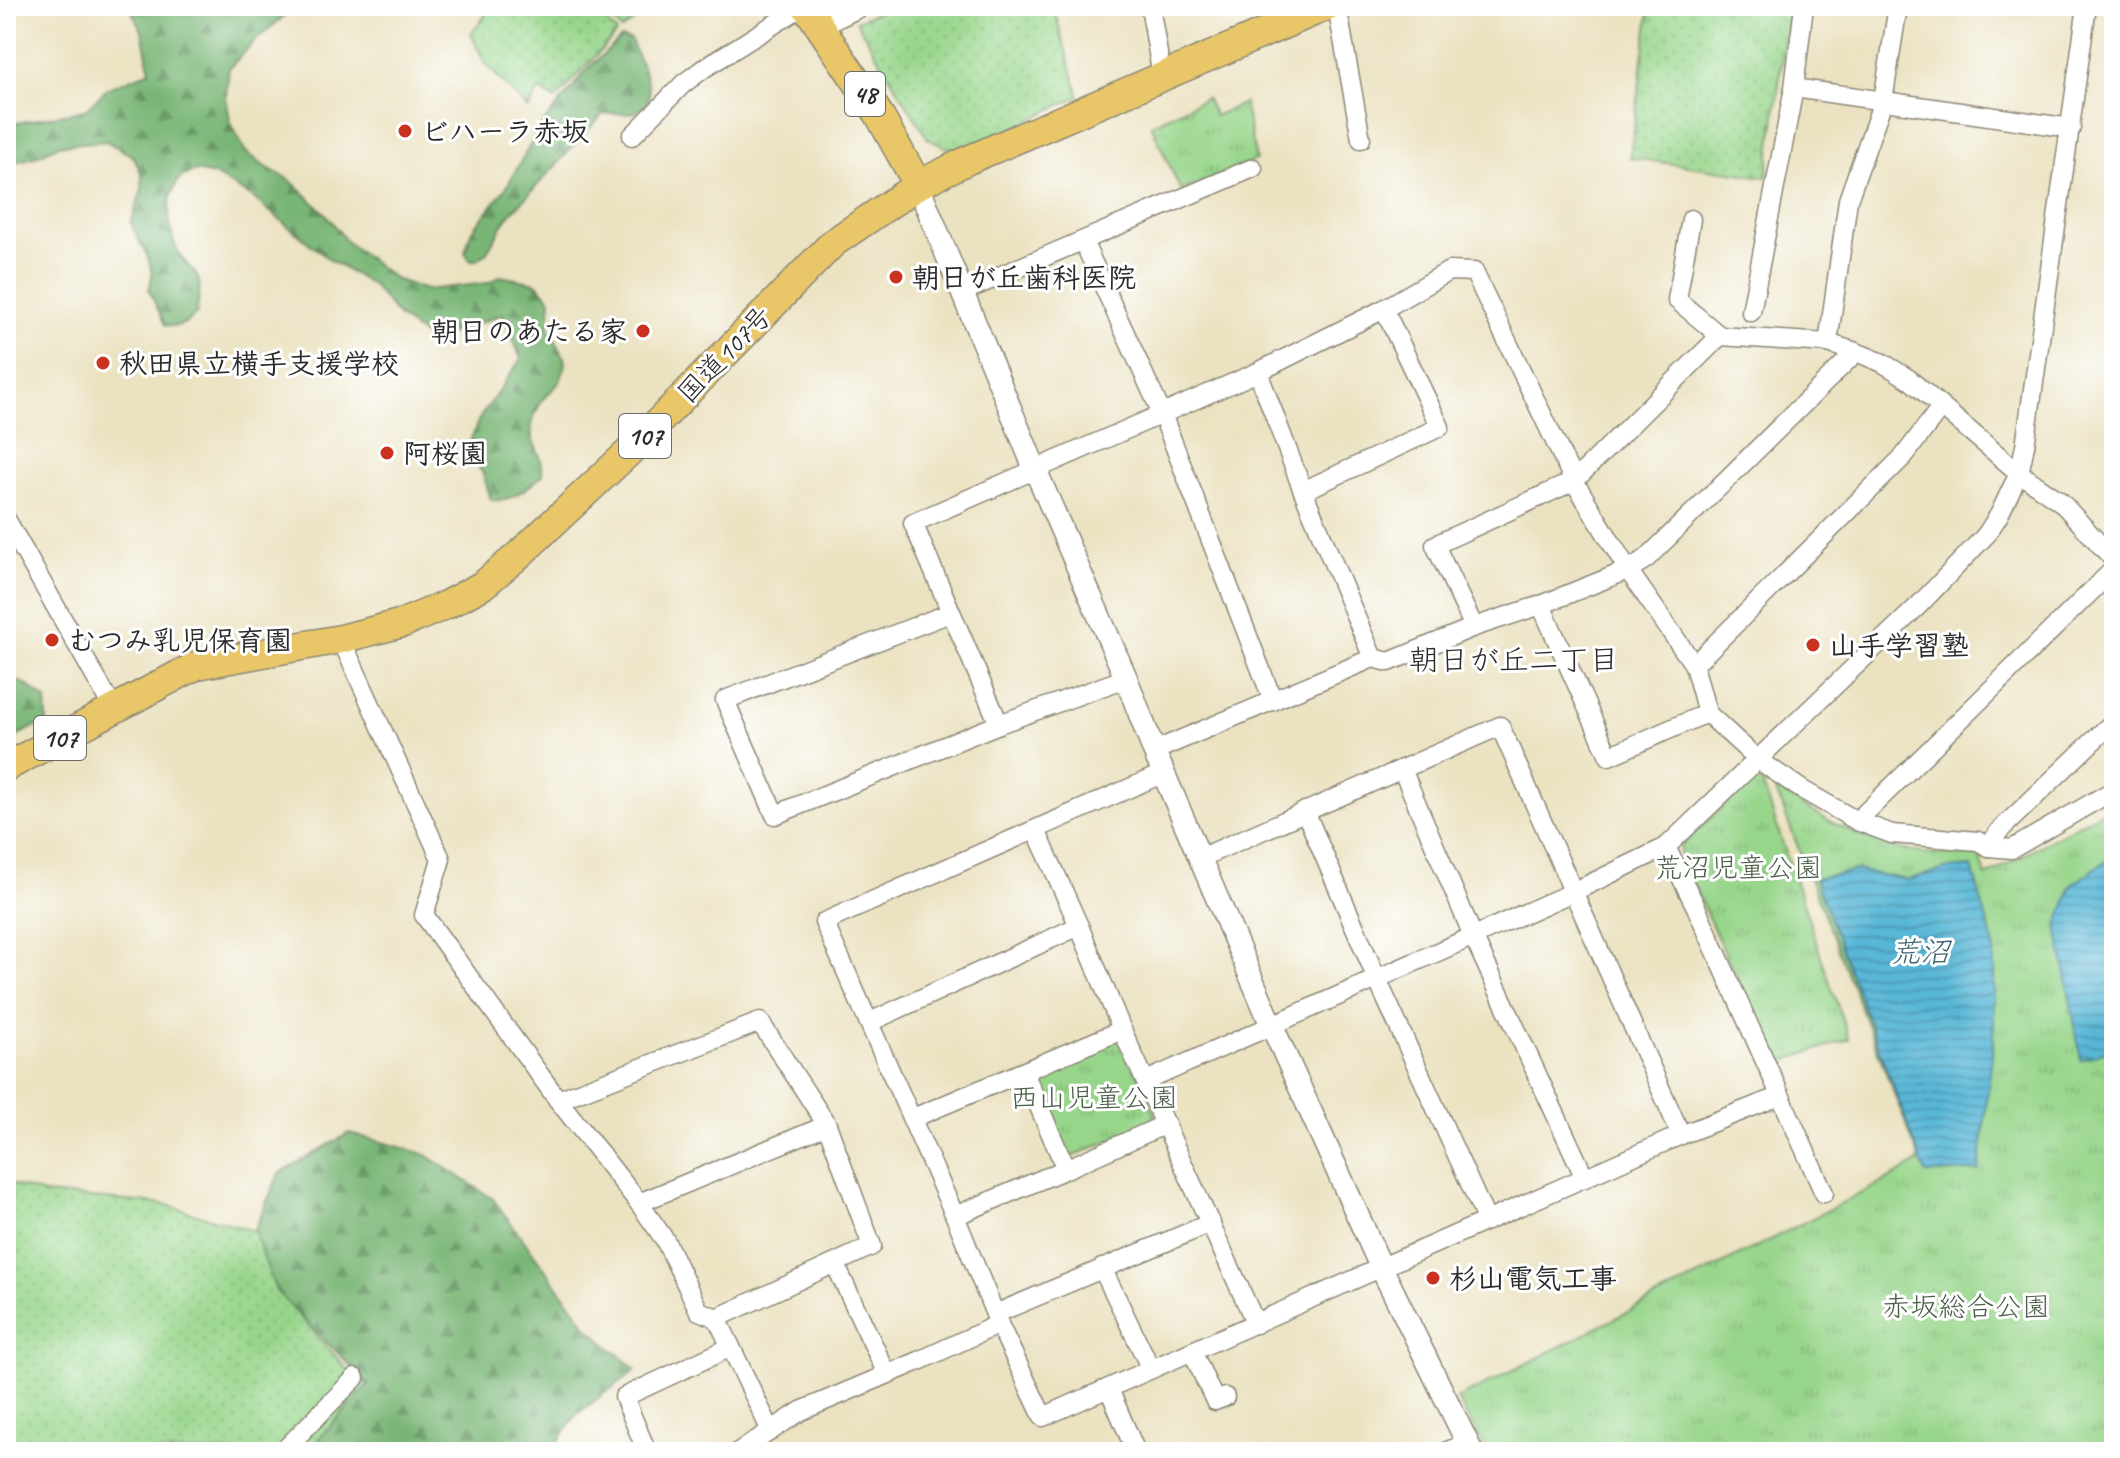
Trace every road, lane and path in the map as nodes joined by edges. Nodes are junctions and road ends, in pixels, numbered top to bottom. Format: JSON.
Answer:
{"nodes":[{"id":1,"x":863,"y":6,"type":"edge"},
{"id":2,"x":1150,"y":6,"type":"edge"},
{"id":3,"x":1327,"y":6,"type":"edge"},
{"id":4,"x":1337,"y":6,"type":"edge"},
{"id":5,"x":1804,"y":6,"type":"edge"},
{"id":6,"x":1898,"y":6,"type":"edge"},
{"id":7,"x":2087,"y":6,"type":"edge"},
{"id":8,"x":810,"y":13,"type":"edge"},
{"id":9,"x":1162,"y":77,"type":"junction"},
{"id":10,"x":1794,"y":88,"type":"junction"},
{"id":11,"x":1883,"y":101,"type":"junction"},
{"id":12,"x":2071,"y":128,"type":"junction"},
{"id":13,"x":632,"y":136,"type":"dead end"},
{"id":14,"x":1361,"y":139,"type":"dead end"},
{"id":15,"x":1253,"y":168,"type":"dead end"},
{"id":16,"x":918,"y":185,"type":"junction"},
{"id":17,"x":1691,"y":219,"type":"dead end"},
{"id":18,"x":1083,"y":241,"type":"junction"},
{"id":19,"x":962,"y":292,"type":"junction"},
{"id":20,"x":1384,"y":309,"type":"junction"},
{"id":21,"x":1751,"y":312,"type":"dead end"},
{"id":22,"x":1720,"y":336,"type":"junction"},
{"id":23,"x":1828,"y":343,"type":"junction"},
{"id":24,"x":1856,"y":352,"type":"junction"},
{"id":25,"x":1258,"y":372,"type":"junction"},
{"id":26,"x":1941,"y":407,"type":"junction"},
{"id":27,"x":1162,"y":414,"type":"junction"},
{"id":28,"x":1035,"y":469,"type":"junction"},
{"id":29,"x":2019,"y":473,"type":"junction"},
{"id":30,"x":1574,"y":481,"type":"junction"},
{"id":31,"x":1303,"y":491,"type":"junction"},
{"id":32,"x":6,"y":519,"type":"edge"},
{"id":33,"x":2114,"y":560,"type":"edge"},
{"id":34,"x":2114,"y":569,"type":"edge"},
{"id":35,"x":1628,"y":570,"type":"junction"},
{"id":36,"x":1541,"y":605,"type":"junction"},
{"id":37,"x":950,"y":613,"type":"junction"},
{"id":38,"x":1474,"y":627,"type":"junction"},
{"id":39,"x":341,"y":639,"type":"junction"},
{"id":40,"x":1373,"y":658,"type":"junction"},
{"id":41,"x":1694,"y":665,"type":"junction"},
{"id":42,"x":1126,"y":678,"type":"junction"},
{"id":43,"x":1273,"y":701,"type":"junction"},
{"id":44,"x":114,"y":710,"type":"junction"},
{"id":45,"x":1707,"y":713,"type":"junction"},
{"id":46,"x":2114,"y":721,"type":"edge"},
{"id":47,"x":999,"y":724,"type":"junction"},
{"id":48,"x":1154,"y":751,"type":"junction"},
{"id":49,"x":1757,"y":759,"type":"junction"},
{"id":50,"x":6,"y":767,"type":"edge"},
{"id":51,"x":1402,"y":769,"type":"junction"},
{"id":52,"x":1164,"y":773,"type":"junction"},
{"id":53,"x":2114,"y":790,"type":"edge"},
{"id":54,"x":1305,"y":811,"type":"junction"},
{"id":55,"x":1857,"y":821,"type":"junction"},
{"id":56,"x":1036,"y":830,"type":"junction"},
{"id":57,"x":1666,"y":847,"type":"junction"},
{"id":58,"x":1989,"y":847,"type":"junction"},
{"id":59,"x":1200,"y":858,"type":"junction"},
{"id":60,"x":1573,"y":892,"type":"junction"},
{"id":61,"x":1079,"y":926,"type":"junction"},
{"id":62,"x":1473,"y":936,"type":"junction"},
{"id":63,"x":1377,"y":979,"type":"junction"},
{"id":64,"x":870,"y":1022,"type":"junction"},
{"id":65,"x":1272,"y":1026,"type":"junction"},
{"id":66,"x":1122,"y":1030,"type":"junction"},
{"id":67,"x":1024,"y":1072,"type":"junction"},
{"id":68,"x":1146,"y":1081,"type":"junction"},
{"id":69,"x":1780,"y":1096,"type":"junction"},
{"id":70,"x":558,"y":1100,"type":"junction"},
{"id":71,"x":913,"y":1118,"type":"junction"},
{"id":72,"x":1166,"y":1124,"type":"junction"},
{"id":73,"x":827,"y":1125,"type":"junction"},
{"id":74,"x":1681,"y":1135,"type":"junction"},
{"id":75,"x":1066,"y":1169,"type":"junction"},
{"id":76,"x":1585,"y":1178,"type":"junction"},
{"id":77,"x":1824,"y":1193,"type":"dead end"},
{"id":78,"x":639,"y":1203,"type":"junction"},
{"id":79,"x":955,"y":1216,"type":"junction"},
{"id":80,"x":1487,"y":1221,"type":"junction"},
{"id":81,"x":1211,"y":1223,"type":"junction"},
{"id":82,"x":835,"y":1264,"type":"junction"},
{"id":83,"x":1381,"y":1267,"type":"junction"},
{"id":84,"x":1102,"y":1268,"type":"junction"},
{"id":85,"x":717,"y":1318,"type":"junction"},
{"id":86,"x":997,"y":1319,"type":"junction"},
{"id":87,"x":1256,"y":1324,"type":"junction"},
{"id":88,"x":731,"y":1347,"type":"junction"},
{"id":89,"x":1192,"y":1351,"type":"junction"},
{"id":90,"x":1151,"y":1369,"type":"junction"},
{"id":91,"x":887,"y":1374,"type":"junction"},
{"id":92,"x":355,"y":1378,"type":"dead end"},
{"id":93,"x":1109,"y":1389,"type":"junction"},
{"id":94,"x":1225,"y":1397,"type":"dead end"},
{"id":95,"x":771,"y":1431,"type":"junction"},
{"id":96,"x":1470,"y":1447,"type":"edge"},
{"id":97,"x":282,"y":1452,"type":"edge"},
{"id":98,"x":647,"y":1452,"type":"edge"},
{"id":99,"x":738,"y":1452,"type":"edge"},
{"id":100,"x":1136,"y":1452,"type":"edge"},
{"id":101,"x":1445,"y":1452,"type":"edge"}],
"edges":[{"from":1,"to":8,"type":"street"},
{"from":2,"to":9,"type":"street"},
{"from":3,"to":9,"type":"main road","name":"国道107号","number":"107"},
{"from":4,"to":14,"type":"street"},
{"from":5,"to":10,"type":"street"},
{"from":6,"to":11,"type":"street"},
{"from":7,"to":12,"type":"street"},
{"from":8,"to":13,"type":"street"},
{"from":8,"to":16,"type":"main road","number":"48"},
{"from":9,"to":16,"type":"main road","name":"国道107号","number":"107"},
{"from":10,"to":11,"type":"street"},
{"from":10,"to":21,"type":"street"},
{"from":11,"to":12,"type":"street"},
{"from":11,"to":23,"type":"street"},
{"from":12,"to":29,"type":"street"},
{"from":15,"to":18,"type":"street"},
{"from":16,"to":19,"type":"street"},
{"from":16,"to":39,"type":"main road","name":"国道107号","number":"107"},
{"from":17,"to":22,"type":"street"},
{"from":18,"to":19,"type":"street"},
{"from":18,"to":27,"type":"street"},
{"from":19,"to":28,"type":"street"},
{"from":20,"to":25,"type":"street"},
{"from":20,"to":30,"type":"street"},
{"from":20,"to":31,"type":"street"},
{"from":22,"to":23,"type":"street"},
{"from":22,"to":30,"type":"street"},
{"from":23,"to":24,"type":"street"},
{"from":24,"to":26,"type":"street"},
{"from":24,"to":35,"type":"street"},
{"from":25,"to":27,"type":"street"},
{"from":25,"to":31,"type":"street"},
{"from":26,"to":29,"type":"street"},
{"from":26,"to":41,"type":"street"},
{"from":27,"to":28,"type":"street"},
{"from":27,"to":43,"type":"street"},
{"from":28,"to":37,"type":"street"},
{"from":28,"to":42,"type":"street"},
{"from":29,"to":33,"type":"street"},
{"from":29,"to":49,"type":"street"},
{"from":30,"to":35,"type":"street"},
{"from":30,"to":38,"type":"street"},
{"from":31,"to":40,"type":"street"},
{"from":32,"to":44,"type":"street"},
{"from":34,"to":55,"type":"street"},
{"from":35,"to":36,"type":"street"},
{"from":35,"to":41,"type":"street"},
{"from":36,"to":38,"type":"street"},
{"from":36,"to":45,"type":"street"},
{"from":37,"to":47,"type":"street"},
{"from":37,"to":47,"type":"street"},
{"from":38,"to":40,"type":"street"},
{"from":39,"to":44,"type":"main road","name":"国道107号","number":"107"},
{"from":39,"to":70,"type":"street"},
{"from":40,"to":43,"type":"street"},
{"from":41,"to":45,"type":"street"},
{"from":42,"to":47,"type":"street"},
{"from":42,"to":48,"type":"street"},
{"from":43,"to":48,"type":"street"},
{"from":44,"to":50,"type":"main road","name":"国道107号","number":"107"},
{"from":45,"to":49,"type":"street"},
{"from":46,"to":58,"type":"street"},
{"from":48,"to":52,"type":"street"},
{"from":49,"to":55,"type":"street"},
{"from":49,"to":57,"type":"street"},
{"from":51,"to":54,"type":"street"},
{"from":51,"to":60,"type":"street"},
{"from":51,"to":62,"type":"street"},
{"from":52,"to":56,"type":"street"},
{"from":52,"to":59,"type":"street"},
{"from":53,"to":58,"type":"street"},
{"from":54,"to":59,"type":"street"},
{"from":54,"to":63,"type":"street"},
{"from":55,"to":58,"type":"street"},
{"from":56,"to":61,"type":"street"},
{"from":56,"to":64,"type":"street"},
{"from":57,"to":60,"type":"street"},
{"from":57,"to":69,"type":"street"},
{"from":59,"to":65,"type":"street"},
{"from":60,"to":62,"type":"street"},
{"from":60,"to":74,"type":"street"},
{"from":61,"to":64,"type":"street"},
{"from":61,"to":66,"type":"street"},
{"from":62,"to":63,"type":"street"},
{"from":62,"to":76,"type":"street"},
{"from":63,"to":65,"type":"street"},
{"from":63,"to":80,"type":"street"},
{"from":64,"to":71,"type":"street"},
{"from":65,"to":68,"type":"street"},
{"from":65,"to":83,"type":"street"},
{"from":66,"to":67,"type":"street"},
{"from":66,"to":68,"type":"street"},
{"from":67,"to":71,"type":"street"},
{"from":67,"to":75,"type":"street"},
{"from":68,"to":72,"type":"street"},
{"from":69,"to":74,"type":"street"},
{"from":69,"to":77,"type":"street"},
{"from":70,"to":73,"type":"street"},
{"from":70,"to":78,"type":"street"},
{"from":71,"to":79,"type":"street"},
{"from":72,"to":75,"type":"street"},
{"from":72,"to":81,"type":"street"},
{"from":73,"to":78,"type":"street"},
{"from":73,"to":82,"type":"street"},
{"from":74,"to":76,"type":"street"},
{"from":75,"to":79,"type":"street"},
{"from":76,"to":80,"type":"street"},
{"from":78,"to":85,"type":"street"},
{"from":79,"to":86,"type":"street"},
{"from":80,"to":83,"type":"street"},
{"from":81,"to":84,"type":"street"},
{"from":81,"to":87,"type":"street"},
{"from":82,"to":85,"type":"street"},
{"from":82,"to":91,"type":"street"},
{"from":83,"to":87,"type":"street"},
{"from":83,"to":96,"type":"street"},
{"from":84,"to":86,"type":"street"},
{"from":84,"to":90,"type":"street"},
{"from":85,"to":88,"type":"street"},
{"from":86,"to":91,"type":"street"},
{"from":86,"to":93,"type":"street"},
{"from":87,"to":89,"type":"street"},
{"from":88,"to":95,"type":"street"},
{"from":88,"to":98,"type":"street"},
{"from":89,"to":90,"type":"street"},
{"from":89,"to":94,"type":"street"},
{"from":90,"to":93,"type":"street"},
{"from":91,"to":95,"type":"street"},
{"from":92,"to":97,"type":"street"},
{"from":93,"to":100,"type":"street"},
{"from":95,"to":99,"type":"street"},
{"from":96,"to":101,"type":"street"}]}
